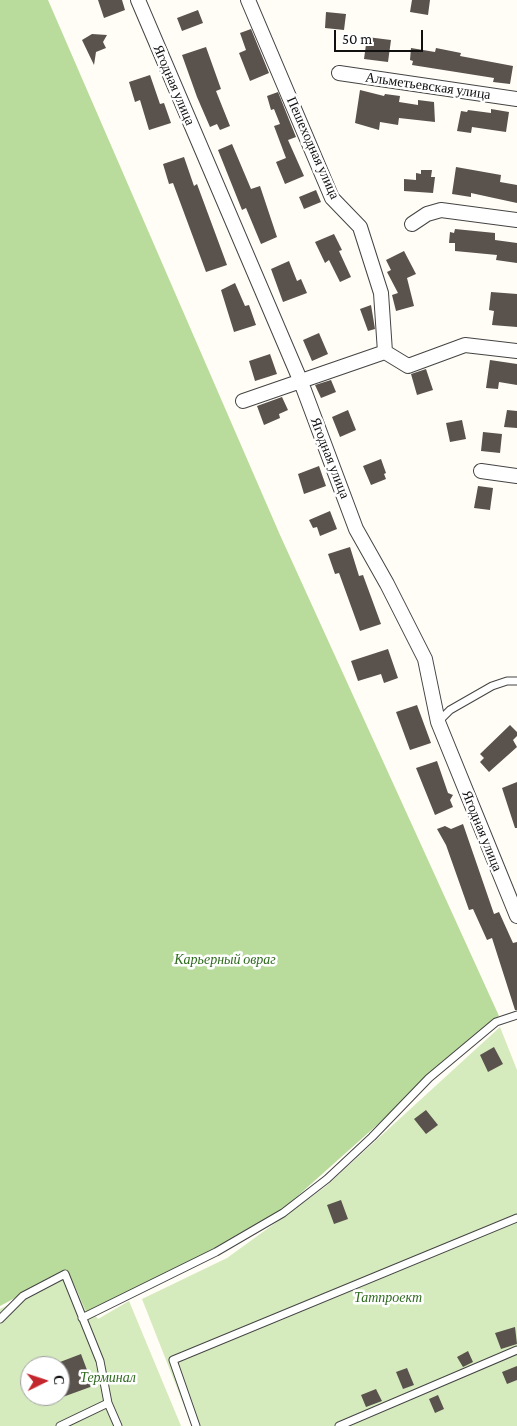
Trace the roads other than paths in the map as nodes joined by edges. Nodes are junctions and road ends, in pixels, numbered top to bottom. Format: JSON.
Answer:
{"nodes":[{"id":1,"x":138,"y":0,"type":"edge"},
{"id":2,"x":248,"y":0,"type":"edge"},
{"id":3,"x":339,"y":73,"type":"dead end"},
{"id":4,"x":517,"y":99,"type":"edge"},
{"id":5,"x":517,"y":220,"type":"edge"},
{"id":6,"x":412,"y":224,"type":"dead end"},
{"id":7,"x":517,"y":351,"type":"edge"},
{"id":8,"x":385,"y":352,"type":"junction"},
{"id":9,"x":300,"y":382,"type":"junction"},
{"id":10,"x":243,"y":401,"type":"dead end"},
{"id":11,"x":481,"y":471,"type":"dead end"},
{"id":12,"x":517,"y":476,"type":"edge"},
{"id":13,"x":517,"y":681,"type":"edge"},
{"id":14,"x":438,"y":722,"type":"junction"},
{"id":15,"x":517,"y":916,"type":"edge"},
{"id":16,"x":517,"y":1016,"type":"edge"},
{"id":17,"x":517,"y":1218,"type":"edge"},
{"id":18,"x":82,"y":1318,"type":"junction"},
{"id":19,"x":0,"y":1319,"type":"edge"},
{"id":20,"x":517,"y":1350,"type":"edge"},
{"id":21,"x":108,"y":1403,"type":"junction"},
{"id":22,"x":60,"y":1426,"type":"edge"},
{"id":23,"x":118,"y":1426,"type":"edge"},
{"id":24,"x":196,"y":1426,"type":"edge"},
{"id":25,"x":339,"y":1426,"type":"edge"}],
"edges":[{"from":1,"to":9,"type":"street","name":"Ягодная улица"},
{"from":2,"to":8,"type":"street","name":"Пешеходная улица"},
{"from":3,"to":4,"type":"street","name":"Альметьевская улица"},
{"from":5,"to":6,"type":"street"},
{"from":7,"to":8,"type":"street"},
{"from":8,"to":9,"type":"street"},
{"from":9,"to":10,"type":"street"},
{"from":9,"to":14,"type":"street","name":"Ягодная улица"},
{"from":11,"to":12,"type":"street"},
{"from":13,"to":14,"type":"lane"},
{"from":14,"to":15,"type":"street","name":"Ягодная улица"},
{"from":16,"to":18,"type":"lane"},
{"from":17,"to":24,"type":"lane"},
{"from":18,"to":19,"type":"lane"},
{"from":18,"to":21,"type":"lane"},
{"from":20,"to":25,"type":"lane"},
{"from":21,"to":22,"type":"lane"},
{"from":21,"to":23,"type":"lane"}]}
